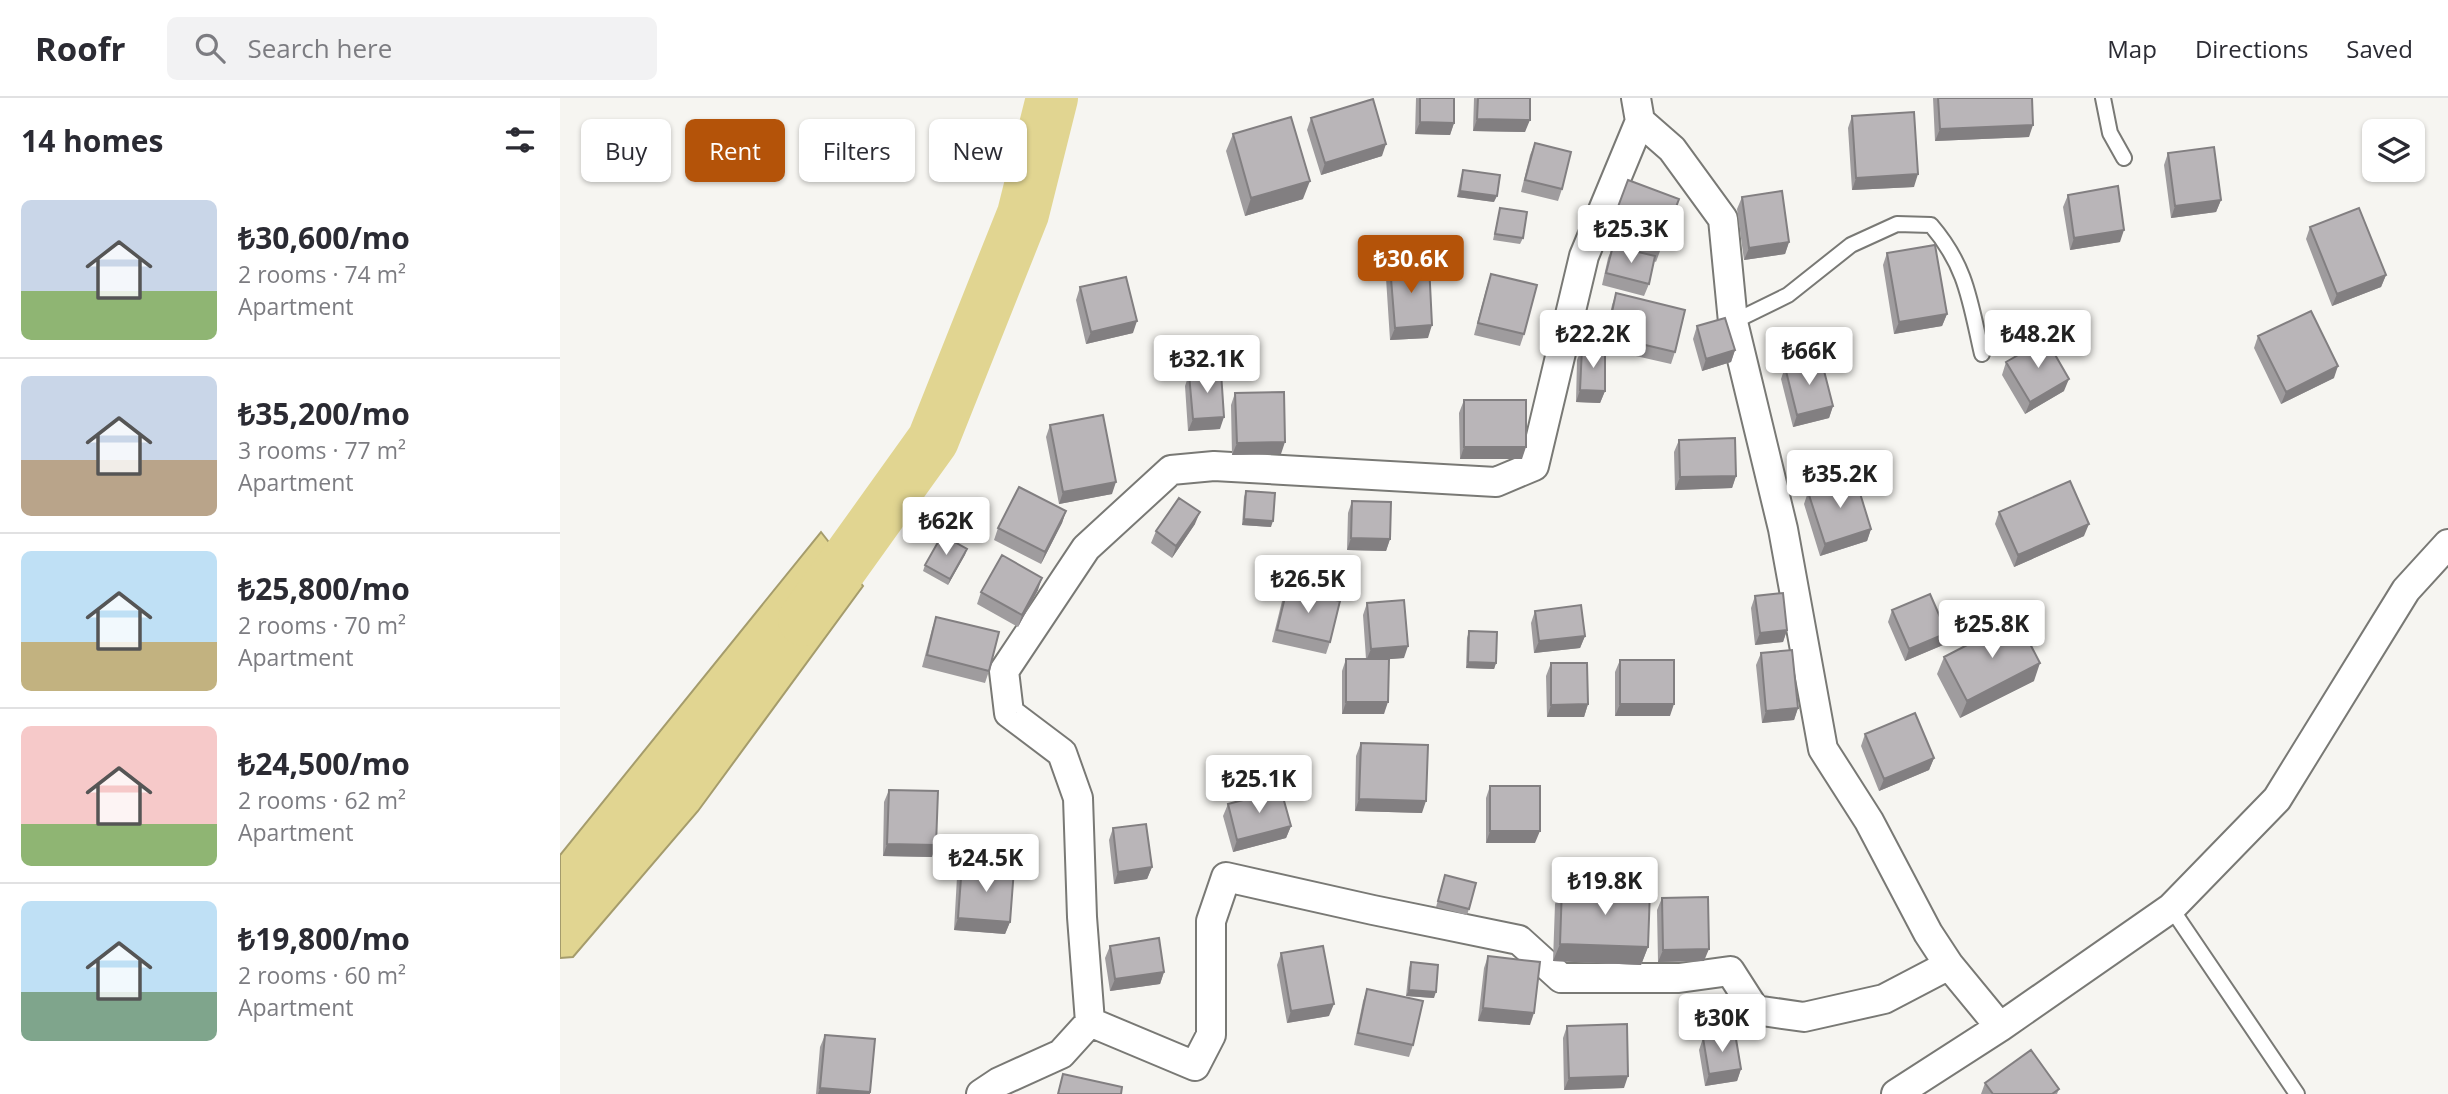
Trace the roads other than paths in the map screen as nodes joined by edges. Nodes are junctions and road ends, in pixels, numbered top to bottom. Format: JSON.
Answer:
{"nodes":[{"id":1,"x":2102,"y":98,"type":"edge"},
{"id":2,"x":1638,"y":110,"type":"edge"},
{"id":3,"x":2123,"y":158,"type":"dead end"},
{"id":4,"x":1732,"y":322,"type":"junction"},
{"id":5,"x":1982,"y":354,"type":"dead end"},
{"id":6,"x":2448,"y":544,"type":"edge"},
{"id":7,"x":2171,"y":908,"type":"junction"},
{"id":8,"x":1950,"y":965,"type":"junction"},
{"id":9,"x":1090,"y":1022,"type":"junction"},
{"id":10,"x":2000,"y":1027,"type":"junction"},
{"id":11,"x":981,"y":1094,"type":"edge"},
{"id":12,"x":1896,"y":1094,"type":"edge"},
{"id":13,"x":2297,"y":1094,"type":"edge"}],
"edges":[{"from":1,"to":3,"type":"lane"},
{"from":2,"to":4,"type":"street"},
{"from":2,"to":9,"type":"street"},
{"from":4,"to":5,"type":"lane"},
{"from":4,"to":8,"type":"street"},
{"from":6,"to":7,"type":"street"},
{"from":7,"to":10,"type":"street"},
{"from":7,"to":13,"type":"lane"},
{"from":8,"to":9,"type":"street"},
{"from":8,"to":10,"type":"street"},
{"from":9,"to":11,"type":"street"},
{"from":10,"to":12,"type":"street"}]}
